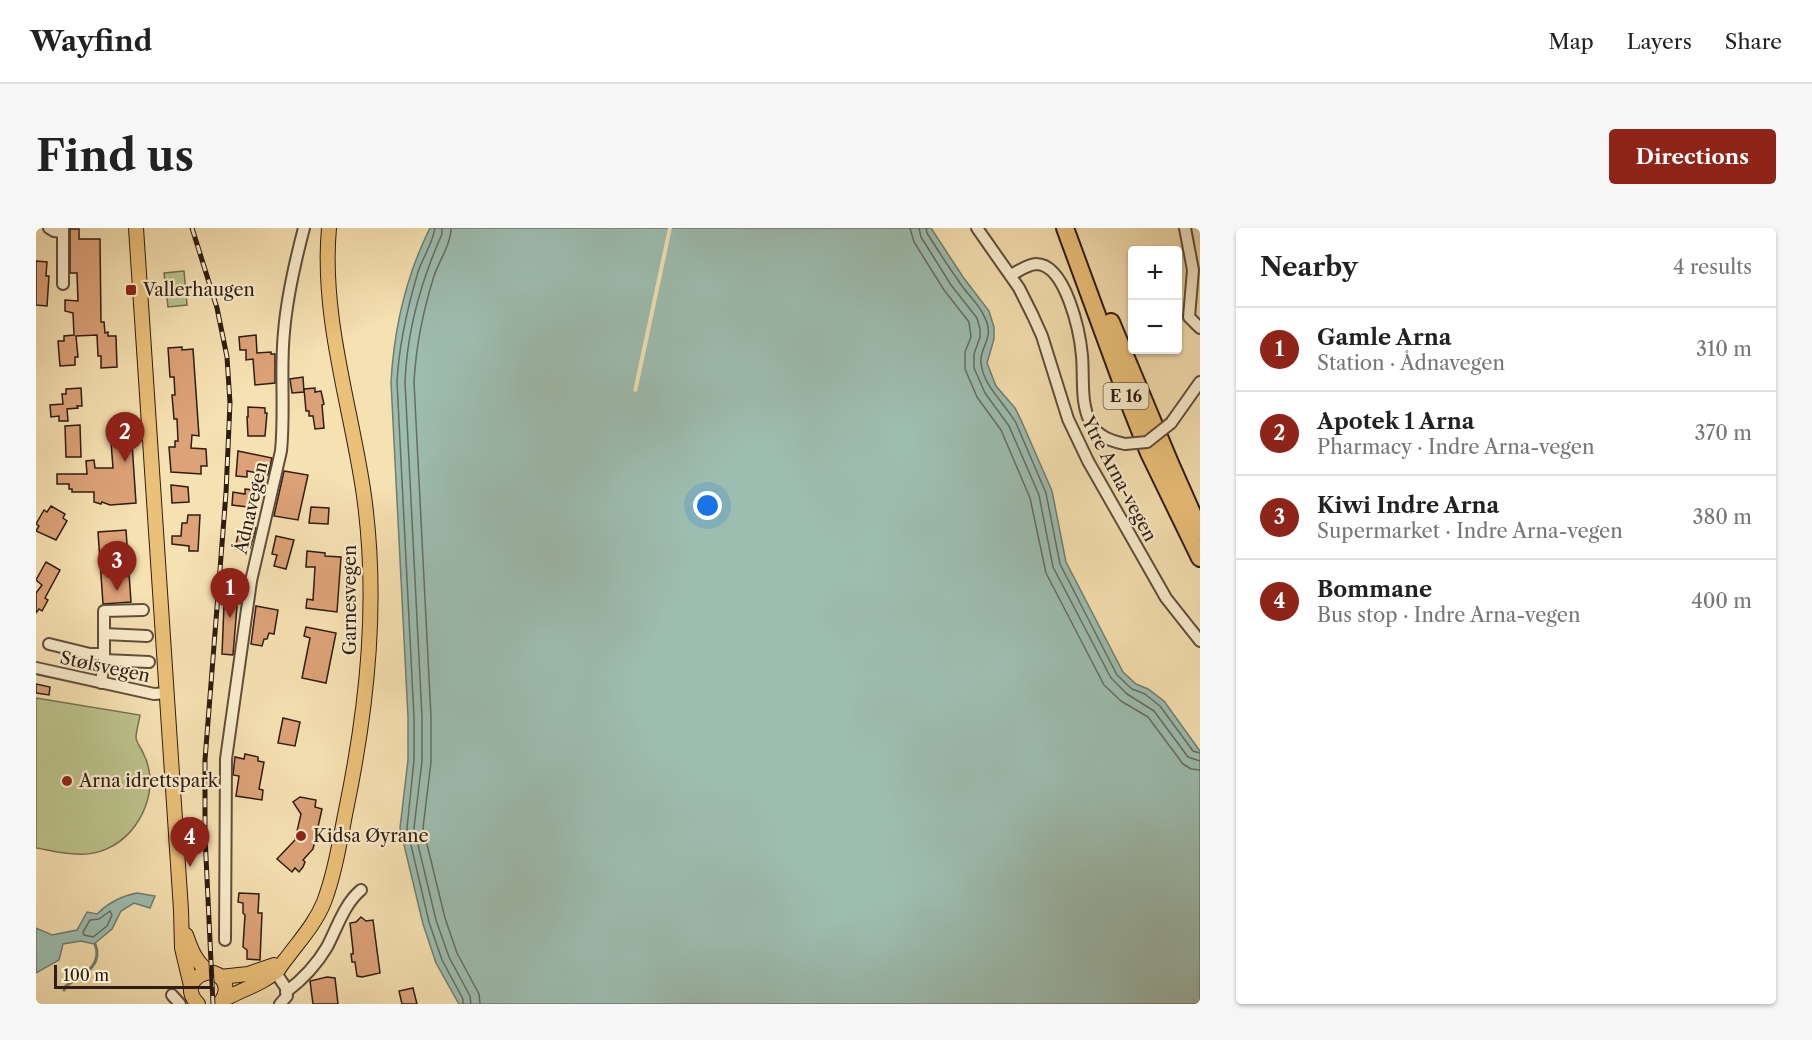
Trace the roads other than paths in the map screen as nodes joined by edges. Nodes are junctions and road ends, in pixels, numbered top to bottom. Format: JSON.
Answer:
{"nodes":[{"id":1,"x":49,"y":228,"type":"edge"},
{"id":2,"x":136,"y":228,"type":"edge"},
{"id":3,"x":304,"y":228,"type":"edge"},
{"id":4,"x":329,"y":228,"type":"edge"},
{"id":5,"x":976,"y":228,"type":"edge"},
{"id":6,"x":1065,"y":228,"type":"edge"},
{"id":7,"x":1076,"y":228,"type":"edge"},
{"id":8,"x":1185,"y":228,"type":"edge"},
{"id":9,"x":63,"y":230,"type":"edge"},
{"id":10,"x":1011,"y":275,"type":"junction"},
{"id":11,"x":63,"y":284,"type":"dead end"},
{"id":12,"x":1200,"y":328,"type":"edge"},
{"id":13,"x":1200,"y":382,"type":"edge"},
{"id":14,"x":1200,"y":531,"type":"edge"},
{"id":15,"x":1200,"y":558,"type":"edge"},
{"id":16,"x":143,"y":610,"type":"dead end"},
{"id":17,"x":104,"y":634,"type":"junction"},
{"id":18,"x":147,"y":636,"type":"dead end"},
{"id":19,"x":1200,"y":641,"type":"edge"},
{"id":20,"x":49,"y":644,"type":"dead end"},
{"id":21,"x":104,"y":657,"type":"junction"},
{"id":22,"x":149,"y":662,"type":"dead end"},
{"id":23,"x":36,"y":668,"type":"edge"},
{"id":24,"x":100,"y":683,"type":"junction"},
{"id":25,"x":167,"y":693,"type":"junction"},
{"id":26,"x":361,"y":890,"type":"dead end"},
{"id":27,"x":182,"y":926,"type":"junction"},
{"id":28,"x":225,"y":940,"type":"dead end"},
{"id":29,"x":274,"y":969,"type":"junction"},
{"id":30,"x":215,"y":975,"type":"junction"},
{"id":31,"x":191,"y":986,"type":"junction"},
{"id":32,"x":286,"y":992,"type":"junction"},
{"id":33,"x":172,"y":995,"type":"dead end"},
{"id":34,"x":220,"y":1002,"type":"edge"},
{"id":35,"x":197,"y":1003,"type":"edge"},
{"id":36,"x":180,"y":1004,"type":"edge"},
{"id":37,"x":280,"y":1004,"type":"edge"}],
"edges":[{"from":1,"to":9,"type":"street"},
{"from":2,"to":25,"type":"main road"},
{"from":3,"to":28,"type":"street","name":"Ådnavegen"},
{"from":4,"to":29,"type":"main road","name":"Garnesvegen"},
{"from":5,"to":10,"type":"street","name":"Ytre Arna-vegen"},
{"from":6,"to":15,"type":"highway","number":"E 16"},
{"from":7,"to":14,"type":"highway","number":"E 16"},
{"from":8,"to":12,"type":"street"},
{"from":9,"to":11,"type":"street"},
{"from":10,"to":13,"type":"street","bridge":true},
{"from":10,"to":19,"type":"street","name":"Ytre Arna-vegen"},
{"from":16,"to":17,"type":"street"},
{"from":17,"to":18,"type":"street"},
{"from":17,"to":21,"type":"street"},
{"from":20,"to":21,"type":"street"},
{"from":21,"to":22,"type":"street"},
{"from":21,"to":24,"type":"street"},
{"from":23,"to":24,"type":"street","name":"Stølsvegen"},
{"from":24,"to":25,"type":"street","name":"Stølsvegen"},
{"from":25,"to":27,"type":"main road"},
{"from":26,"to":32,"type":"street"},
{"from":27,"to":30,"type":"main road"},
{"from":27,"to":31,"type":"main road"},
{"from":29,"to":30,"type":"main road","name":"Garnesvegen"},
{"from":29,"to":32,"type":"street"},
{"from":29,"to":34,"type":"main road","name":"Garnesvegen"},
{"from":30,"to":31,"type":"main road"},
{"from":30,"to":34,"type":"main road"},
{"from":31,"to":35,"type":"main road"},
{"from":32,"to":37,"type":"street"},
{"from":33,"to":36,"type":"street"}]}
